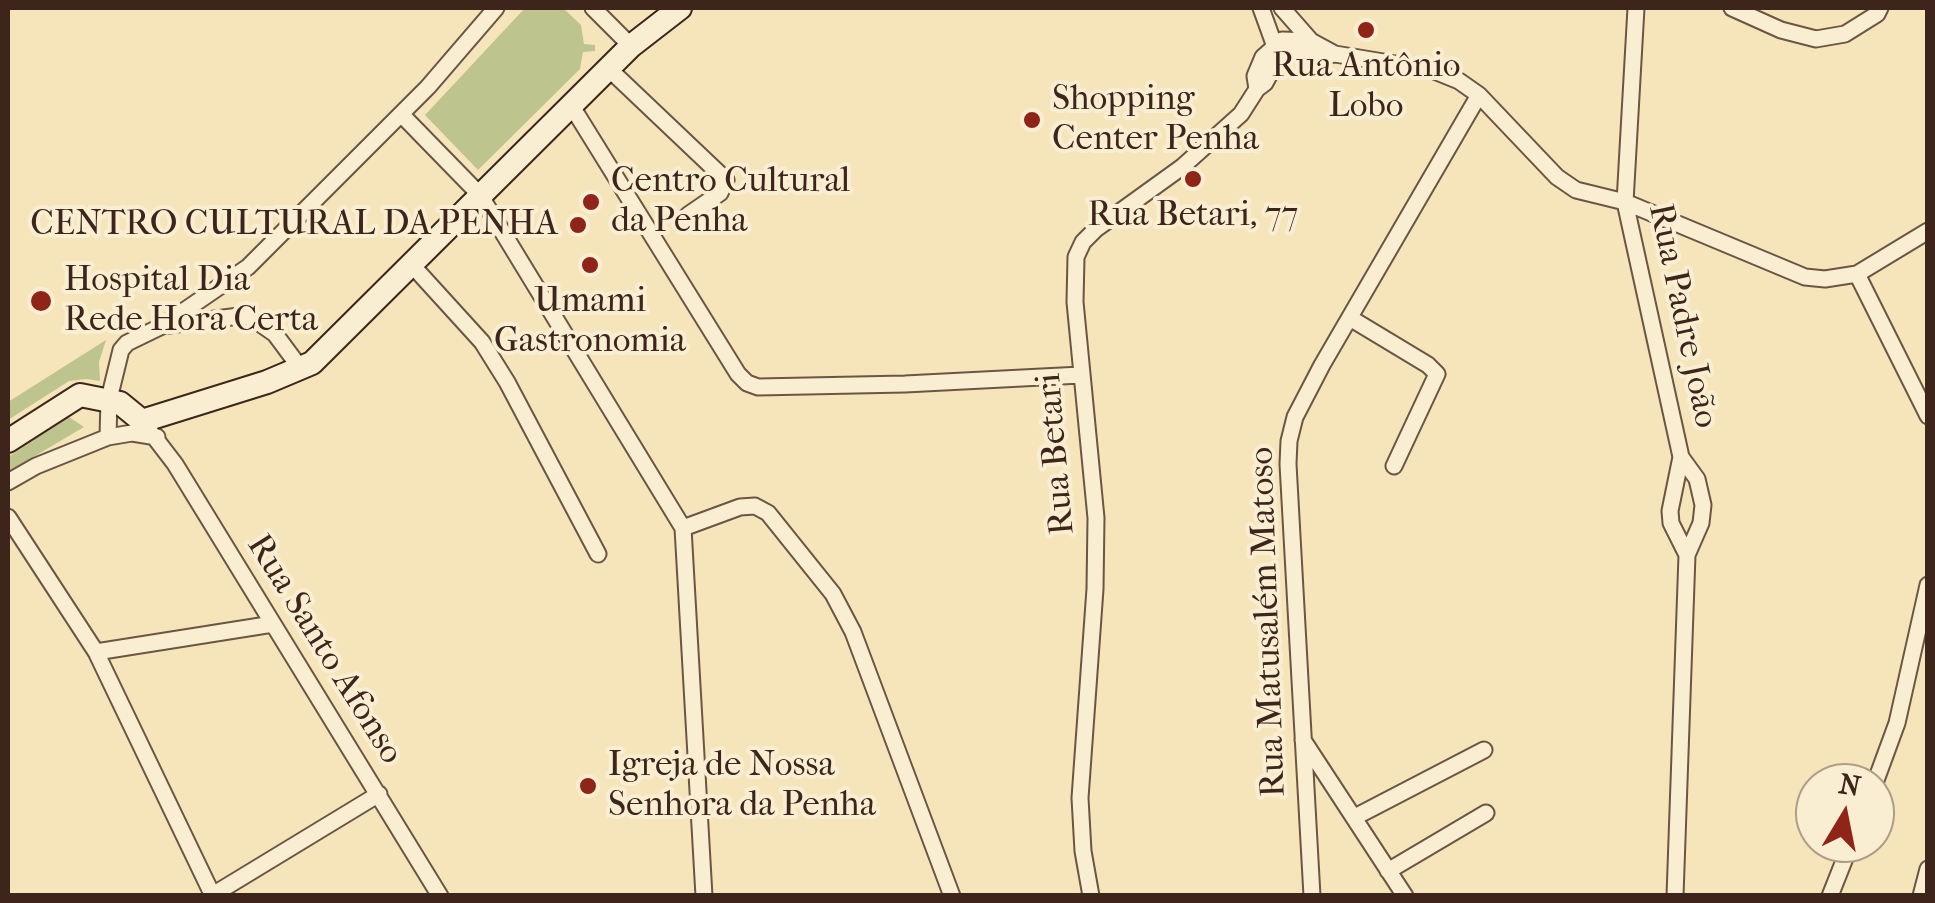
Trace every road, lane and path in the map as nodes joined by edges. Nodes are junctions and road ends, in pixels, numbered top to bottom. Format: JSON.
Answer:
{"nodes":[{"id":1,"x":496,"y":8,"type":"edge"},
{"id":2,"x":593,"y":8,"type":"edge"},
{"id":3,"x":680,"y":8,"type":"edge"},
{"id":4,"x":1262,"y":8,"type":"edge"},
{"id":5,"x":1282,"y":8,"type":"edge"},
{"id":6,"x":1636,"y":8,"type":"edge"},
{"id":7,"x":1732,"y":8,"type":"edge"},
{"id":8,"x":1880,"y":8,"type":"edge"},
{"id":9,"x":1311,"y":41,"type":"junction"},
{"id":10,"x":1274,"y":44,"type":"junction"},
{"id":11,"x":632,"y":46,"type":"junction"},
{"id":12,"x":1335,"y":54,"type":"junction"},
{"id":13,"x":608,"y":68,"type":"junction"},
{"id":14,"x":1257,"y":90,"type":"junction"},
{"id":15,"x":1479,"y":95,"type":"junction"},
{"id":16,"x":570,"y":104,"type":"junction"},
{"id":17,"x":401,"y":114,"type":"junction"},
{"id":18,"x":480,"y":196,"type":"junction"},
{"id":19,"x":1625,"y":202,"type":"junction"},
{"id":20,"x":688,"y":215,"type":"dead end"},
{"id":21,"x":1928,"y":231,"type":"edge"},
{"id":22,"x":411,"y":264,"type":"junction"},
{"id":23,"x":1857,"y":274,"type":"junction"},
{"id":24,"x":1350,"y":318,"type":"junction"},
{"id":25,"x":162,"y":326,"type":"junction"},
{"id":26,"x":301,"y":369,"type":"junction"},
{"id":27,"x":1081,"y":375,"type":"junction"},
{"id":28,"x":110,"y":399,"type":"junction"},
{"id":29,"x":1928,"y":416,"type":"edge"},
{"id":30,"x":154,"y":424,"type":"junction"},
{"id":31,"x":108,"y":437,"type":"junction"},
{"id":32,"x":8,"y":441,"type":"edge"},
{"id":33,"x":1681,"y":457,"type":"junction"},
{"id":34,"x":1394,"y":466,"type":"dead end"},
{"id":35,"x":8,"y":482,"type":"edge"},
{"id":36,"x":8,"y":517,"type":"edge"},
{"id":37,"x":684,"y":528,"type":"junction"},
{"id":38,"x":598,"y":554,"type":"dead end"},
{"id":39,"x":1687,"y":555,"type":"junction"},
{"id":40,"x":1928,"y":585,"type":"edge"},
{"id":41,"x":273,"y":624,"type":"junction"},
{"id":42,"x":96,"y":652,"type":"junction"},
{"id":43,"x":1303,"y":740,"type":"junction"},
{"id":44,"x":1484,"y":750,"type":"dead end"},
{"id":45,"x":1882,"y":763,"type":"edge"},
{"id":46,"x":379,"y":794,"type":"junction"},
{"id":47,"x":1486,"y":812,"type":"dead end"},
{"id":48,"x":1355,"y":817,"type":"junction"},
{"id":49,"x":1843,"y":863,"type":"edge"},
{"id":50,"x":1928,"y":869,"type":"edge"},
{"id":51,"x":1388,"y":871,"type":"junction"},
{"id":52,"x":212,"y":895,"type":"edge"},
{"id":53,"x":440,"y":896,"type":"edge"},
{"id":54,"x":704,"y":896,"type":"edge"},
{"id":55,"x":952,"y":896,"type":"edge"},
{"id":56,"x":1091,"y":896,"type":"edge"},
{"id":57,"x":1312,"y":896,"type":"edge"},
{"id":58,"x":1405,"y":896,"type":"edge"},
{"id":59,"x":1675,"y":896,"type":"edge"},
{"id":60,"x":1830,"y":896,"type":"edge"},
{"id":61,"x":1920,"y":896,"type":"edge"}],
"edges":[{"from":1,"to":17,"type":"street"},
{"from":2,"to":11,"type":"street"},
{"from":3,"to":11,"type":"main road"},
{"from":4,"to":10,"type":"street"},
{"from":5,"to":9,"type":"street"},
{"from":6,"to":19,"type":"street","name":"Rua Padre João"},
{"from":7,"to":8,"type":"street"},
{"from":9,"to":10,"type":"street"},
{"from":9,"to":12,"type":"street"},
{"from":10,"to":14,"type":"street","name":"Rua Betari"},
{"from":11,"to":13,"type":"main road"},
{"from":12,"to":14,"type":"street","name":"Rua Betari"},
{"from":12,"to":15,"type":"street"},
{"from":13,"to":16,"type":"main road"},
{"from":13,"to":20,"type":"street"},
{"from":14,"to":27,"type":"street","name":"Rua Betari"},
{"from":15,"to":19,"type":"street"},
{"from":15,"to":24,"type":"street","name":"Rua Matusalém Matoso"},
{"from":16,"to":18,"type":"main road"},
{"from":16,"to":27,"type":"street"},
{"from":17,"to":18,"type":"street"},
{"from":17,"to":25,"type":"street"},
{"from":18,"to":22,"type":"main road"},
{"from":18,"to":37,"type":"street"},
{"from":19,"to":23,"type":"street"},
{"from":19,"to":33,"type":"street","name":"Rua Padre João"},
{"from":21,"to":23,"type":"street"},
{"from":22,"to":26,"type":"main road"},
{"from":22,"to":38,"type":"street"},
{"from":23,"to":29,"type":"street"},
{"from":24,"to":34,"type":"street"},
{"from":24,"to":43,"type":"street","name":"Rua Matusalém Matoso"},
{"from":25,"to":26,"type":"street"},
{"from":25,"to":28,"type":"street"},
{"from":26,"to":30,"type":"main road"},
{"from":27,"to":56,"type":"street","name":"Rua Betari"},
{"from":28,"to":30,"type":"main road"},
{"from":28,"to":31,"type":"street"},
{"from":28,"to":32,"type":"main road"},
{"from":30,"to":31,"type":"street"},
{"from":30,"to":41,"type":"street","name":"Rua Santo Afonso"},
{"from":31,"to":35,"type":"street"},
{"from":33,"to":39,"type":"street","name":"Rua Padre João"},
{"from":33,"to":39,"type":"street","name":"Rua Padre João"},
{"from":36,"to":42,"type":"street"},
{"from":37,"to":54,"type":"street"},
{"from":37,"to":55,"type":"street"},
{"from":39,"to":59,"type":"street","name":"Rua Padre João"},
{"from":40,"to":45,"type":"street"},
{"from":41,"to":42,"type":"street"},
{"from":41,"to":46,"type":"street","name":"Rua Santo Afonso"},
{"from":42,"to":52,"type":"street"},
{"from":43,"to":48,"type":"street"},
{"from":43,"to":57,"type":"street","name":"Rua Matusalém Matoso"},
{"from":44,"to":48,"type":"street"},
{"from":46,"to":52,"type":"street"},
{"from":46,"to":53,"type":"street","name":"Rua Santo Afonso"},
{"from":47,"to":51,"type":"street"},
{"from":48,"to":51,"type":"street"},
{"from":49,"to":60,"type":"street"},
{"from":50,"to":61,"type":"street"},
{"from":51,"to":58,"type":"street"}]}
